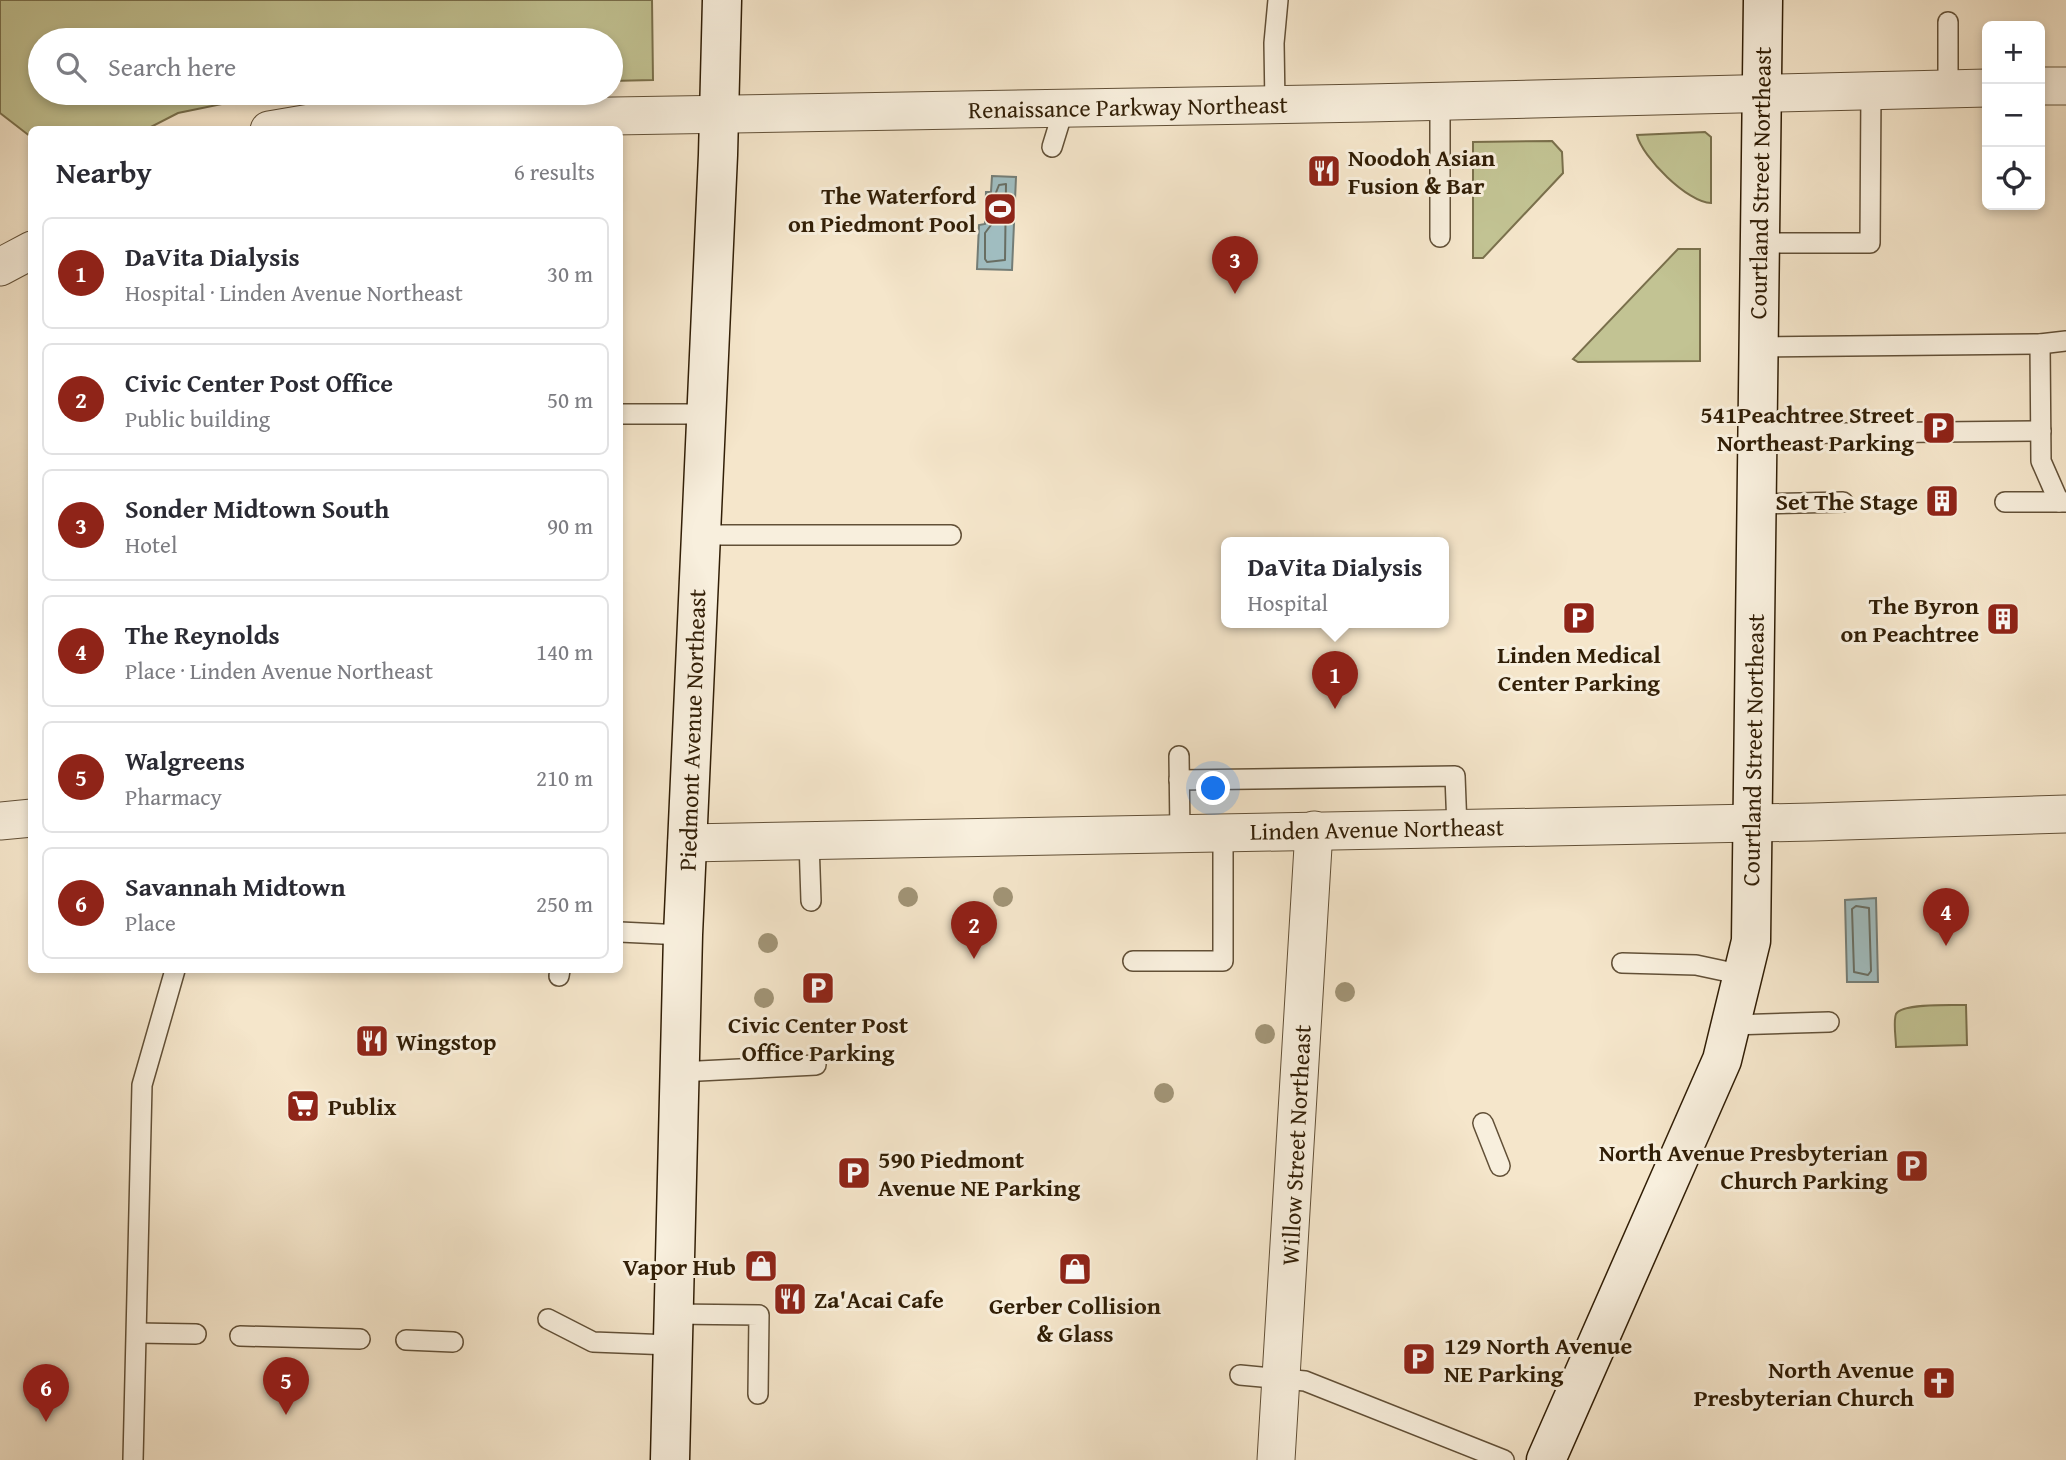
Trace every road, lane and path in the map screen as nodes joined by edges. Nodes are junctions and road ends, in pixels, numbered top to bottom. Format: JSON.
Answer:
{"nodes":[{"id":1,"x":722,"y":0,"type":"edge"},
{"id":2,"x":1278,"y":0,"type":"edge"},
{"id":3,"x":1763,"y":0,"type":"edge"},
{"id":4,"x":1948,"y":22,"type":"dead end"},
{"id":5,"x":2045,"y":86,"type":"edge"},
{"id":6,"x":2066,"y":86,"type":"edge"},
{"id":7,"x":1982,"y":88,"type":"edge"},
{"id":8,"x":1948,"y":89,"type":"junction"},
{"id":9,"x":1871,"y":90,"type":"junction"},
{"id":10,"x":1762,"y":93,"type":"junction"},
{"id":11,"x":1440,"y":101,"type":"junction"},
{"id":12,"x":1275,"y":105,"type":"junction"},
{"id":13,"x":1064,"y":108,"type":"junction"},
{"id":14,"x":719,"y":115,"type":"junction"},
{"id":15,"x":293,"y":126,"type":"edge"},
{"id":16,"x":1052,"y":147,"type":"dead end"},
{"id":17,"x":1440,"y":237,"type":"dead end"},
{"id":18,"x":1760,"y":243,"type":"junction"},
{"id":19,"x":28,"y":252,"type":"edge"},
{"id":20,"x":0,"y":267,"type":"edge"},
{"id":21,"x":2066,"y":341,"type":"edge"},
{"id":22,"x":2040,"y":344,"type":"junction"},
{"id":23,"x":1759,"y":346,"type":"junction"},
{"id":24,"x":623,"y":414,"type":"edge"},
{"id":25,"x":705,"y":414,"type":"junction"},
{"id":26,"x":2040,"y":430,"type":"junction"},
{"id":27,"x":1757,"y":434,"type":"junction"},
{"id":28,"x":1843,"y":502,"type":"dead end"},
{"id":29,"x":2005,"y":502,"type":"dead end"},
{"id":30,"x":2063,"y":502,"type":"edge"},
{"id":31,"x":1757,"y":504,"type":"junction"},
{"id":32,"x":699,"y":535,"type":"junction"},
{"id":33,"x":951,"y":535,"type":"dead end"},
{"id":34,"x":1178,"y":756,"type":"dead end"},
{"id":35,"x":1179,"y":780,"type":"junction"},
{"id":36,"x":2066,"y":814,"type":"edge"},
{"id":37,"x":28,"y":818,"type":"edge"},
{"id":38,"x":0,"y":821,"type":"edge"},
{"id":39,"x":1753,"y":822,"type":"junction"},
{"id":40,"x":1457,"y":828,"type":"junction"},
{"id":41,"x":1314,"y":830,"type":"junction"},
{"id":42,"x":1223,"y":832,"type":"junction"},
{"id":43,"x":1180,"y":833,"type":"junction"},
{"id":44,"x":809,"y":841,"type":"junction"},
{"id":45,"x":687,"y":843,"type":"junction"},
{"id":46,"x":811,"y":901,"type":"dead end"},
{"id":47,"x":623,"y":932,"type":"edge"},
{"id":48,"x":683,"y":935,"type":"junction"},
{"id":49,"x":1133,"y":961,"type":"dead end"},
{"id":50,"x":1622,"y":963,"type":"dead end"},
{"id":51,"x":174,"y":973,"type":"edge"},
{"id":52,"x":1742,"y":975,"type":"junction"},
{"id":53,"x":1829,"y":1022,"type":"dead end"},
{"id":54,"x":1731,"y":1025,"type":"junction"},
{"id":55,"x":816,"y":1065,"type":"dead end"},
{"id":56,"x":679,"y":1072,"type":"junction"},
{"id":57,"x":1483,"y":1123,"type":"dead end"},
{"id":58,"x":1500,"y":1166,"type":"dead end"},
{"id":59,"x":548,"y":1319,"type":"dead end"},
{"id":60,"x":672,"y":1329,"type":"junction"},
{"id":61,"x":137,"y":1333,"type":"junction"},
{"id":62,"x":196,"y":1334,"type":"dead end"},
{"id":63,"x":240,"y":1336,"type":"dead end"},
{"id":64,"x":359,"y":1339,"type":"dead end"},
{"id":65,"x":406,"y":1340,"type":"dead end"},
{"id":66,"x":453,"y":1342,"type":"dead end"},
{"id":67,"x":1240,"y":1375,"type":"dead end"},
{"id":68,"x":1281,"y":1378,"type":"junction"},
{"id":69,"x":758,"y":1394,"type":"dead end"},
{"id":70,"x":133,"y":1460,"type":"edge"},
{"id":71,"x":670,"y":1460,"type":"edge"},
{"id":72,"x":1276,"y":1460,"type":"edge"},
{"id":73,"x":1504,"y":1460,"type":"edge"},
{"id":74,"x":1546,"y":1460,"type":"edge"}],
"edges":[{"from":1,"to":14,"type":"main road","name":"Piedmont Avenue Northeast"},
{"from":2,"to":12,"type":"lane"},
{"from":3,"to":10,"type":"main road","name":"Courtland Street Northeast"},
{"from":4,"to":8,"type":"lane"},
{"from":5,"to":6,"type":"street"},
{"from":7,"to":8,"type":"street","name":"Renaissance Parkway Northeast"},
{"from":8,"to":9,"type":"street","name":"Renaissance Parkway Northeast"},
{"from":9,"to":10,"type":"street","name":"Renaissance Parkway Northeast"},
{"from":9,"to":18,"type":"lane"},
{"from":10,"to":11,"type":"street","name":"Renaissance Parkway Northeast"},
{"from":10,"to":18,"type":"main road","name":"Courtland Street Northeast"},
{"from":11,"to":12,"type":"street","name":"Renaissance Parkway Northeast"},
{"from":11,"to":17,"type":"lane"},
{"from":12,"to":13,"type":"street","name":"Renaissance Parkway Northeast"},
{"from":13,"to":14,"type":"street","name":"Renaissance Parkway Northeast"},
{"from":13,"to":16,"type":"lane"},
{"from":14,"to":15,"type":"street","name":"Renaissance Parkway Northeast"},
{"from":14,"to":25,"type":"main road","name":"Piedmont Avenue Northeast"},
{"from":18,"to":23,"type":"main road","name":"Courtland Street Northeast"},
{"from":19,"to":20,"type":"street"},
{"from":21,"to":22,"type":"lane"},
{"from":22,"to":23,"type":"lane"},
{"from":22,"to":26,"type":"lane"},
{"from":23,"to":27,"type":"main road","name":"Courtland Street Northeast"},
{"from":24,"to":25,"type":"lane"},
{"from":25,"to":32,"type":"main road","name":"Piedmont Avenue Northeast"},
{"from":26,"to":27,"type":"lane"},
{"from":26,"to":30,"type":"lane"},
{"from":27,"to":31,"type":"main road","name":"Courtland Street Northeast"},
{"from":28,"to":31,"type":"lane"},
{"from":29,"to":30,"type":"lane"},
{"from":31,"to":39,"type":"main road","name":"Courtland Street Northeast"},
{"from":32,"to":33,"type":"lane"},
{"from":32,"to":45,"type":"main road","name":"Piedmont Avenue Northeast"},
{"from":34,"to":35,"type":"lane"},
{"from":35,"to":40,"type":"lane"},
{"from":35,"to":43,"type":"lane"},
{"from":36,"to":39,"type":"street","name":"Linden Avenue Northeast"},
{"from":37,"to":38,"type":"street"},
{"from":39,"to":40,"type":"street","name":"Linden Avenue Northeast"},
{"from":39,"to":52,"type":"main road","name":"Courtland Street Northeast"},
{"from":40,"to":41,"type":"street","name":"Linden Avenue Northeast"},
{"from":41,"to":42,"type":"street","name":"Linden Avenue Northeast"},
{"from":41,"to":68,"type":"street","name":"Willow Street Northeast"},
{"from":42,"to":43,"type":"street","name":"Linden Avenue Northeast"},
{"from":42,"to":49,"type":"lane"},
{"from":43,"to":44,"type":"street","name":"Linden Avenue Northeast"},
{"from":44,"to":45,"type":"street","name":"Linden Avenue Northeast"},
{"from":44,"to":46,"type":"lane"},
{"from":45,"to":48,"type":"main road","name":"Piedmont Avenue Northeast"},
{"from":47,"to":48,"type":"lane"},
{"from":48,"to":56,"type":"main road","name":"Piedmont Avenue Northeast"},
{"from":50,"to":52,"type":"lane"},
{"from":51,"to":61,"type":"lane"},
{"from":52,"to":54,"type":"main road","name":"Courtland Street Northeast"},
{"from":53,"to":54,"type":"lane"},
{"from":54,"to":74,"type":"main road","name":"Courtland Street Northeast"},
{"from":55,"to":56,"type":"lane"},
{"from":56,"to":60,"type":"main road","name":"Piedmont Avenue Northeast"},
{"from":57,"to":58,"type":"lane"},
{"from":59,"to":60,"type":"lane"},
{"from":60,"to":69,"type":"lane"},
{"from":60,"to":71,"type":"main road","name":"Piedmont Avenue Northeast"},
{"from":61,"to":62,"type":"lane"},
{"from":61,"to":70,"type":"lane"},
{"from":63,"to":64,"type":"lane"},
{"from":65,"to":66,"type":"lane"},
{"from":67,"to":68,"type":"lane"},
{"from":68,"to":72,"type":"street","name":"Willow Street Northeast"},
{"from":68,"to":73,"type":"lane"}]}
